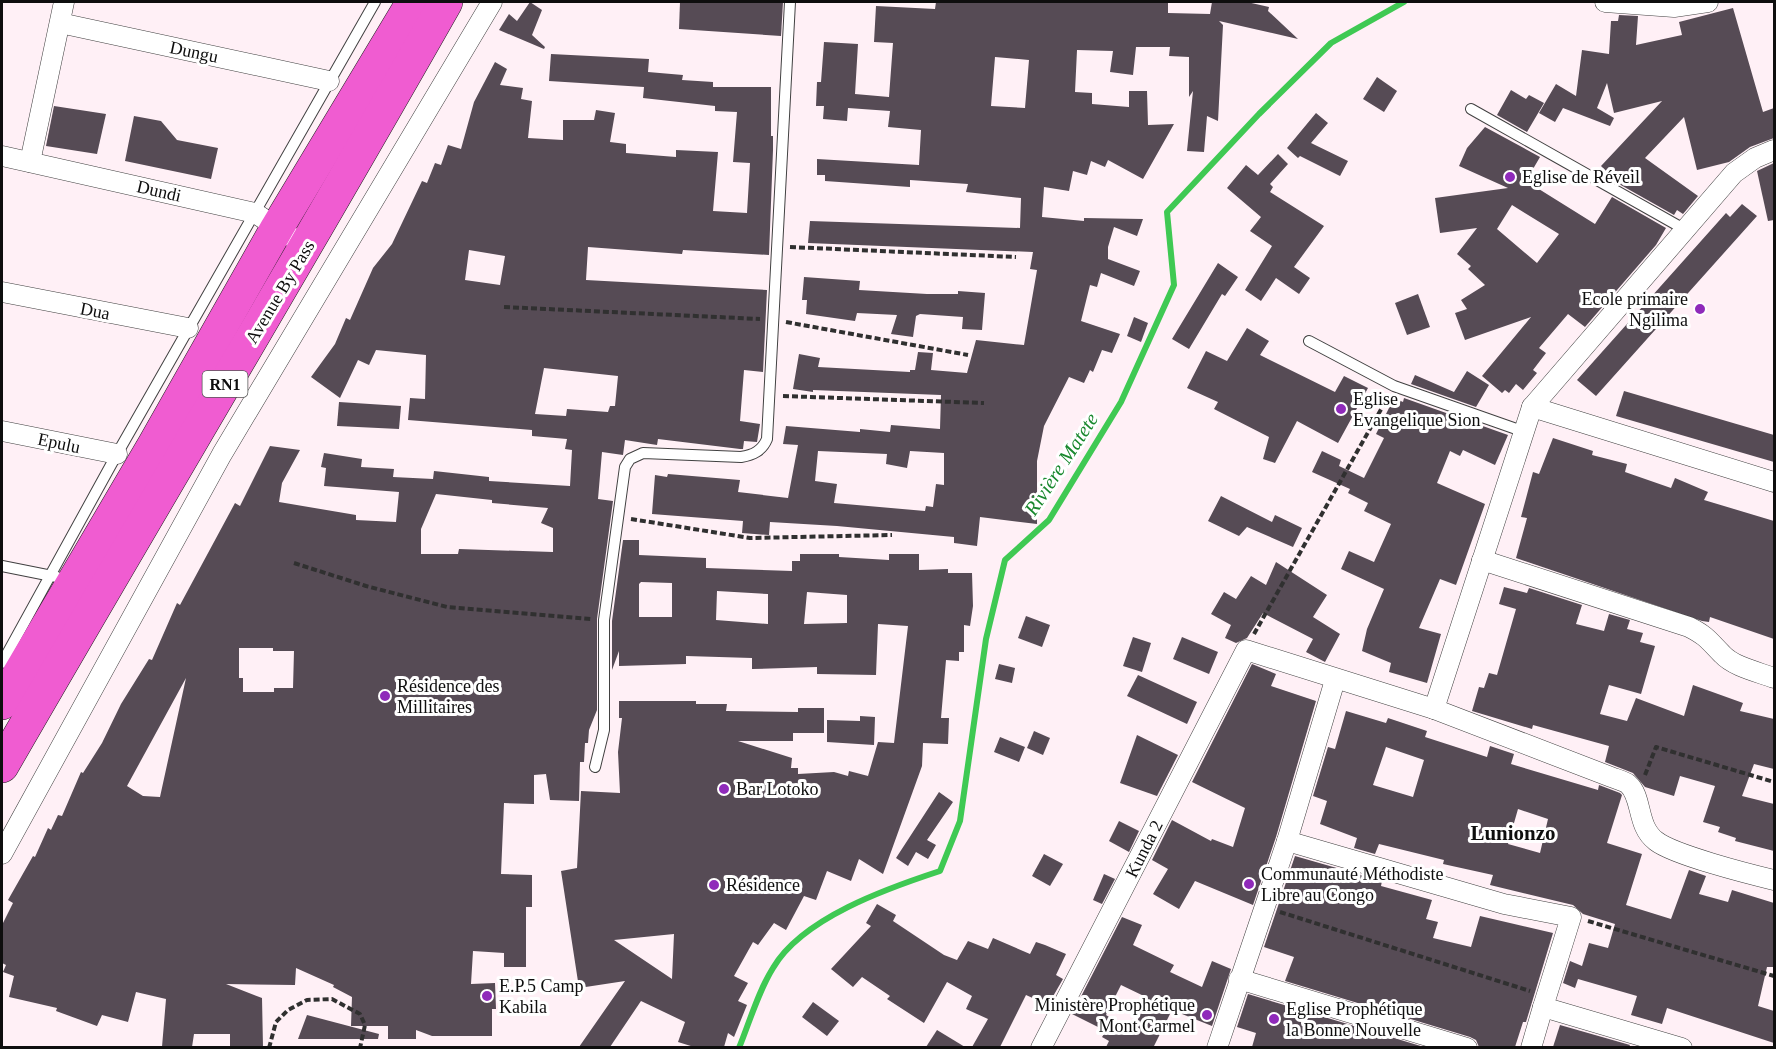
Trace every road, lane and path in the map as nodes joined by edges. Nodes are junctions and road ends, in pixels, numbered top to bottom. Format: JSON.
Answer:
{"nodes":[{"id":1,"x":64,"y":2,"type":"edge"},
{"id":2,"x":375,"y":2,"type":"edge"},
{"id":3,"x":413,"y":2,"type":"edge"},
{"id":4,"x":446,"y":2,"type":"edge"},
{"id":5,"x":492,"y":2,"type":"edge"},
{"id":6,"x":790,"y":2,"type":"edge"},
{"id":7,"x":1605,"y":2,"type":"edge"},
{"id":8,"x":1708,"y":2,"type":"edge"},
{"id":9,"x":60,"y":23,"type":"junction"},
{"id":10,"x":329,"y":81,"type":"junction"},
{"id":11,"x":1471,"y":109,"type":"dead end"},
{"id":12,"x":1774,"y":150,"type":"edge"},
{"id":13,"x":2,"y":156,"type":"edge"},
{"id":14,"x":30,"y":162,"type":"junction"},
{"id":15,"x":266,"y":220,"type":"junction"},
{"id":16,"x":1684,"y":229,"type":"junction"},
{"id":17,"x":307,"y":247,"type":"junction"},
{"id":18,"x":778,"y":247,"type":"junction"},
{"id":19,"x":1016,"y":257,"type":"dead end"},
{"id":20,"x":2,"y":292,"type":"edge"},
{"id":21,"x":504,"y":307,"type":"dead end"},
{"id":22,"x":773,"y":319,"type":"junction"},
{"id":23,"x":188,"y":328,"type":"junction"},
{"id":24,"x":1309,"y":340,"type":"dead end"},
{"id":25,"x":968,"y":355,"type":"dead end"},
{"id":26,"x":1394,"y":386,"type":"junction"},
{"id":27,"x":770,"y":395,"type":"junction"},
{"id":28,"x":984,"y":403,"type":"dead end"},
{"id":29,"x":1532,"y":407,"type":"junction"},
{"id":30,"x":2,"y":431,"type":"edge"},
{"id":31,"x":1522,"y":431,"type":"junction"},
{"id":32,"x":117,"y":454,"type":"junction"},
{"id":33,"x":1774,"y":482,"type":"edge"},
{"id":34,"x":619,"y":517,"type":"junction"},
{"id":35,"x":892,"y":535,"type":"dead end"},
{"id":36,"x":1482,"y":560,"type":"junction"},
{"id":37,"x":294,"y":563,"type":"dead end"},
{"id":38,"x":2,"y":566,"type":"edge"},
{"id":39,"x":74,"y":585,"type":"junction"},
{"id":40,"x":604,"y":620,"type":"junction"},
{"id":41,"x":1246,"y":650,"type":"junction"},
{"id":42,"x":2,"y":663,"type":"edge"},
{"id":43,"x":1774,"y":678,"type":"edge"},
{"id":44,"x":1335,"y":680,"type":"junction"},
{"id":45,"x":2,"y":703,"type":"edge"},
{"id":46,"x":1434,"y":709,"type":"junction"},
{"id":47,"x":1656,"y":747,"type":"dead end"},
{"id":48,"x":2,"y":766,"type":"edge"},
{"id":49,"x":595,"y":767,"type":"dead end"},
{"id":50,"x":1774,"y":782,"type":"edge"},
{"id":51,"x":1287,"y":841,"type":"junction"},
{"id":52,"x":2,"y":854,"type":"edge"},
{"id":53,"x":1774,"y":880,"type":"edge"},
{"id":54,"x":1265,"y":907,"type":"junction"},
{"id":55,"x":1571,"y":917,"type":"junction"},
{"id":56,"x":1774,"y":976,"type":"edge"},
{"id":57,"x":1239,"y":979,"type":"junction"},
{"id":58,"x":1545,"y":1001,"type":"junction"},
{"id":59,"x":269,"y":1047,"type":"edge"},
{"id":60,"x":360,"y":1047,"type":"edge"},
{"id":61,"x":1041,"y":1047,"type":"edge"},
{"id":62,"x":1217,"y":1047,"type":"edge"},
{"id":63,"x":1467,"y":1047,"type":"edge"},
{"id":64,"x":1531,"y":1047,"type":"edge"},
{"id":65,"x":1682,"y":1047,"type":"edge"}],
"edges":[{"from":1,"to":9,"type":"street"},
{"from":2,"to":10,"type":"lane"},
{"from":3,"to":15,"type":"highway","name":"Avenue By Pass","number":"RN1"},
{"from":4,"to":17,"type":"highway","name":"Avenue By Pass","number":"RN1"},
{"from":5,"to":52,"type":"street"},
{"from":6,"to":18,"type":"lane"},
{"from":7,"to":8,"type":"street"},
{"from":9,"to":10,"type":"street","name":"Dungu"},
{"from":9,"to":14,"type":"street"},
{"from":10,"to":15,"type":"lane"},
{"from":11,"to":16,"type":"lane"},
{"from":12,"to":16,"type":"street"},
{"from":13,"to":14,"type":"street","name":"Dundi"},
{"from":14,"to":15,"type":"street","name":"Dundi"},
{"from":15,"to":17,"type":"street","name":"Dundi"},
{"from":15,"to":23,"type":"lane"},
{"from":15,"to":39,"type":"highway","name":"Avenue By Pass","number":"RN1"},
{"from":16,"to":29,"type":"street"},
{"from":17,"to":39,"type":"highway","name":"Avenue By Pass","number":"RN1"},
{"from":18,"to":19,"type":"path"},
{"from":18,"to":22,"type":"lane"},
{"from":20,"to":23,"type":"street","name":"Dua"},
{"from":21,"to":22,"type":"path"},
{"from":22,"to":25,"type":"path"},
{"from":22,"to":27,"type":"lane"},
{"from":23,"to":32,"type":"lane"},
{"from":24,"to":26,"type":"lane"},
{"from":26,"to":31,"type":"lane"},
{"from":26,"to":41,"type":"path"},
{"from":27,"to":28,"type":"path"},
{"from":27,"to":34,"type":"lane"},
{"from":29,"to":31,"type":"street"},
{"from":29,"to":33,"type":"street"},
{"from":30,"to":32,"type":"street","name":"Epulu"},
{"from":31,"to":36,"type":"street"},
{"from":32,"to":39,"type":"lane"},
{"from":34,"to":35,"type":"path"},
{"from":34,"to":40,"type":"lane"},
{"from":36,"to":43,"type":"street"},
{"from":36,"to":46,"type":"street"},
{"from":37,"to":40,"type":"path"},
{"from":38,"to":39,"type":"lane"},
{"from":39,"to":42,"type":"lane"},
{"from":39,"to":45,"type":"highway","name":"Avenue By Pass","number":"RN1"},
{"from":39,"to":48,"type":"highway","name":"Avenue By Pass","number":"RN1"},
{"from":40,"to":49,"type":"lane"},
{"from":41,"to":44,"type":"street"},
{"from":41,"to":61,"type":"street","name":"Kunda 2"},
{"from":44,"to":46,"type":"street"},
{"from":44,"to":51,"type":"street"},
{"from":46,"to":53,"type":"street"},
{"from":47,"to":50,"type":"path"},
{"from":51,"to":54,"type":"street"},
{"from":51,"to":55,"type":"street"},
{"from":54,"to":57,"type":"street"},
{"from":54,"to":58,"type":"path"},
{"from":55,"to":56,"type":"path"},
{"from":55,"to":58,"type":"street"},
{"from":57,"to":62,"type":"street"},
{"from":57,"to":63,"type":"street"},
{"from":58,"to":64,"type":"street"},
{"from":58,"to":65,"type":"street"},
{"from":59,"to":60,"type":"path"}]}
